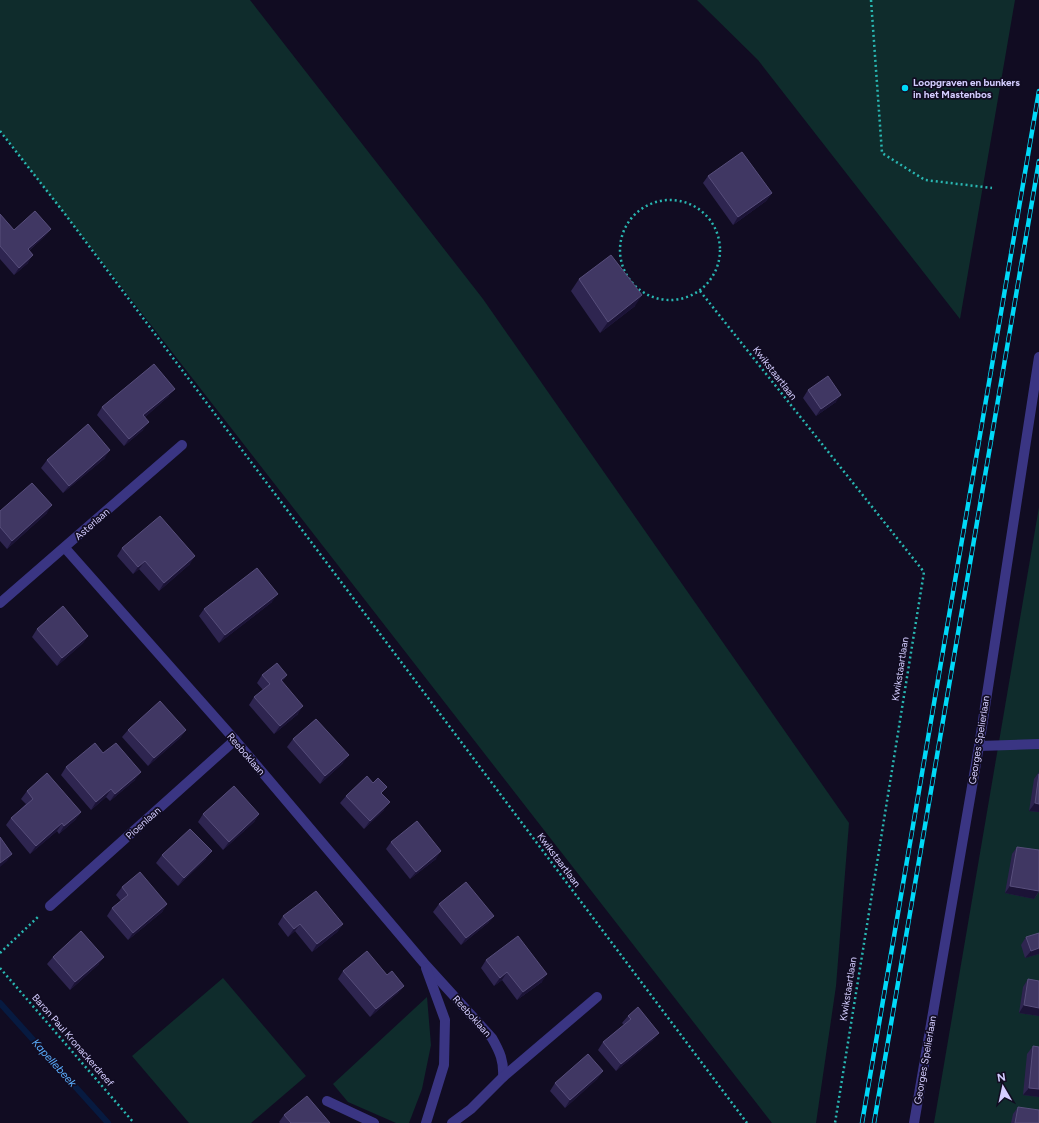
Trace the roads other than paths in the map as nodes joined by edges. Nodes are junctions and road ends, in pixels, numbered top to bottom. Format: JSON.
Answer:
{"nodes":[{"id":1,"x":1039,"y":357,"type":"edge"},
{"id":2,"x":182,"y":445,"type":"dead end"},
{"id":3,"x":65,"y":548,"type":"junction"},
{"id":4,"x":0,"y":603,"type":"edge"},
{"id":5,"x":235,"y":740,"type":"junction"},
{"id":6,"x":1039,"y":744,"type":"edge"},
{"id":7,"x":979,"y":746,"type":"junction"},
{"id":8,"x":50,"y":906,"type":"road end"},
{"id":9,"x":424,"y":963,"type":"junction"},
{"id":10,"x":598,"y":997,"type":"dead end"},
{"id":11,"x":503,"y":1077,"type":"junction"},
{"id":12,"x":327,"y":1101,"type":"dead end"},
{"id":13,"x":374,"y":1123,"type":"edge"},
{"id":14,"x":426,"y":1123,"type":"edge"},
{"id":15,"x":452,"y":1123,"type":"edge"},
{"id":16,"x":914,"y":1123,"type":"edge"}],
"edges":[{"from":1,"to":7,"type":"street","name":"Georges Spelierlaan"},
{"from":2,"to":3,"type":"street","name":"Asterlaan"},
{"from":3,"to":4,"type":"street","name":"Asterlaan"},
{"from":3,"to":5,"type":"street","name":"Reeboklaan"},
{"from":5,"to":8,"type":"street","name":"Pioenlaan"},
{"from":5,"to":9,"type":"street","name":"Reeboklaan"},
{"from":6,"to":7,"type":"street"},
{"from":7,"to":16,"type":"street","name":"Georges Spelierlaan"},
{"from":9,"to":11,"type":"street","name":"Reeboklaan"},
{"from":9,"to":14,"type":"street","name":"Reeboklaan"},
{"from":10,"to":11,"type":"street"},
{"from":11,"to":15,"type":"street"},
{"from":12,"to":13,"type":"street"}]}
